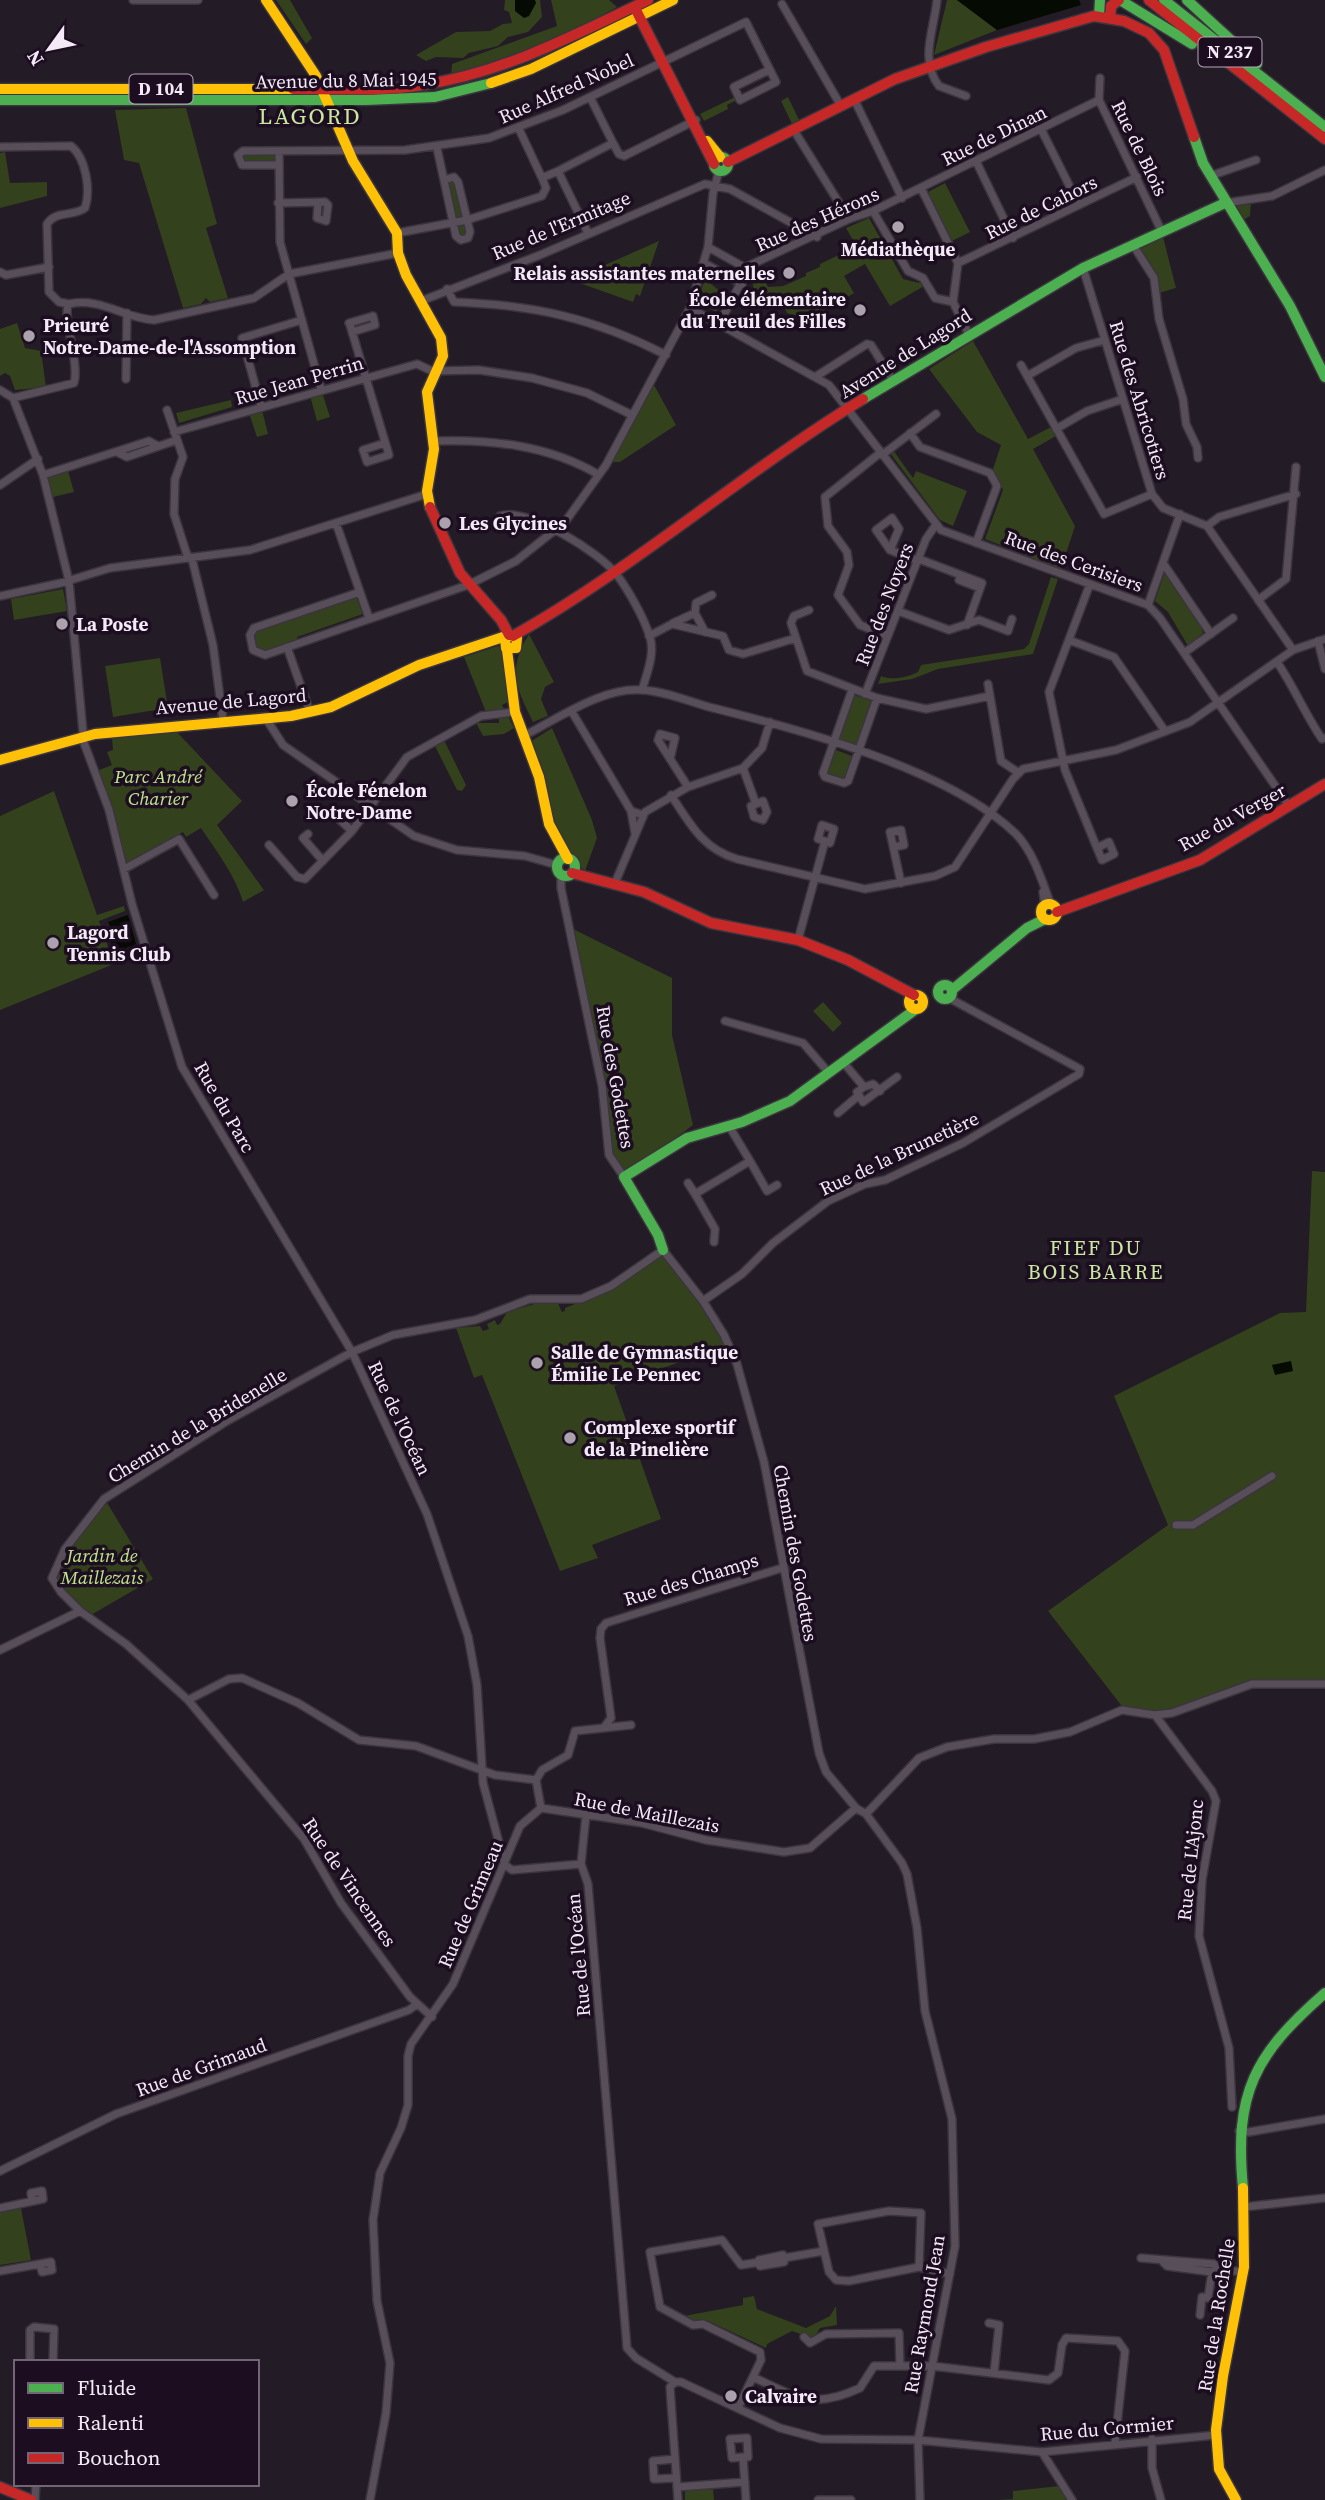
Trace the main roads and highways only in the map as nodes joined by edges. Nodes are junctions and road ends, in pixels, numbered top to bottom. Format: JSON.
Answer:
{"nodes":[{"id":1,"x":266,"y":0,"type":"edge"},
{"id":2,"x":673,"y":0,"type":"edge"},
{"id":3,"x":1100,"y":0,"type":"edge"},
{"id":4,"x":1120,"y":0,"type":"edge"},
{"id":5,"x":1149,"y":0,"type":"edge"},
{"id":6,"x":1164,"y":0,"type":"edge"},
{"id":7,"x":1187,"y":0,"type":"edge"},
{"id":8,"x":640,"y":6,"type":"edge"},
{"id":9,"x":1105,"y":17,"type":"junction"},
{"id":10,"x":1237,"y":71,"type":"junction"},
{"id":11,"x":0,"y":89,"type":"edge"},
{"id":12,"x":322,"y":89,"type":"junction"},
{"id":13,"x":0,"y":100,"type":"edge"},
{"id":14,"x":326,"y":100,"type":"junction"},
{"id":15,"x":1296,"y":105,"type":"junction"},
{"id":16,"x":1325,"y":127,"type":"edge"},
{"id":17,"x":1325,"y":139,"type":"edge"},
{"id":18,"x":1225,"y":203,"type":"junction"},
{"id":19,"x":1325,"y":377,"type":"edge"},
{"id":20,"x":508,"y":642,"type":"junction"},
{"id":21,"x":0,"y":760,"type":"edge"},
{"id":22,"x":1325,"y":783,"type":"edge"},
{"id":23,"x":914,"y":1004,"type":"junction"},
{"id":24,"x":624,"y":1177,"type":"joint"},
{"id":25,"x":663,"y":1250,"type":"road end"},
{"id":26,"x":1325,"y":1993,"type":"edge"},
{"id":27,"x":0,"y":2487,"type":"edge"},
{"id":28,"x":33,"y":2500,"type":"edge"},
{"id":29,"x":1236,"y":2500,"type":"edge"}],
"edges":[{"from":1,"to":12,"type":"main road"},
{"from":2,"to":8,"type":"main road","name":"Avenue du 8 Mai 1945","number":"D 104"},
{"from":3,"to":9,"type":"main road"},
{"from":4,"to":9,"type":"main road"},
{"from":4,"to":10,"type":"main road"},
{"from":5,"to":10,"type":"main road","number":"N 237"},
{"from":6,"to":15,"type":"main road","number":"N 237"},
{"from":7,"to":15,"type":"main road"},
{"from":8,"to":9,"type":"main road"},
{"from":8,"to":12,"type":"main road","name":"Avenue du 8 Mai 1945","number":"D 104"},
{"from":8,"to":14,"type":"main road","name":"Avenue du 8 Mai 1945","number":"D 104"},
{"from":9,"to":18,"type":"main road"},
{"from":10,"to":17,"type":"main road","number":"N 237"},
{"from":11,"to":12,"type":"main road","name":"Avenue du 8 Mai 1945","number":"D 104"},
{"from":12,"to":14,"type":"main road"},
{"from":13,"to":14,"type":"main road","name":"Avenue du 8 Mai 1945","number":"D 104"},
{"from":14,"to":20,"type":"main road"},
{"from":15,"to":16,"type":"main road","number":"N 237"},
{"from":18,"to":19,"type":"main road"},
{"from":18,"to":20,"type":"main road","name":"Avenue de Lagord"},
{"from":20,"to":21,"type":"main road","name":"Avenue de Lagord"},
{"from":20,"to":23,"type":"main road","name":"Rue des Godettes"},
{"from":22,"to":23,"type":"main road","name":"Rue du Verger"},
{"from":23,"to":24,"type":"main road","name":"Rue du Verger"},
{"from":24,"to":25,"type":"main road","name":"Rue des Godettes"},
{"from":26,"to":29,"type":"main road","name":"Rue de la Rochelle"},
{"from":27,"to":28,"type":"main road"}]}
